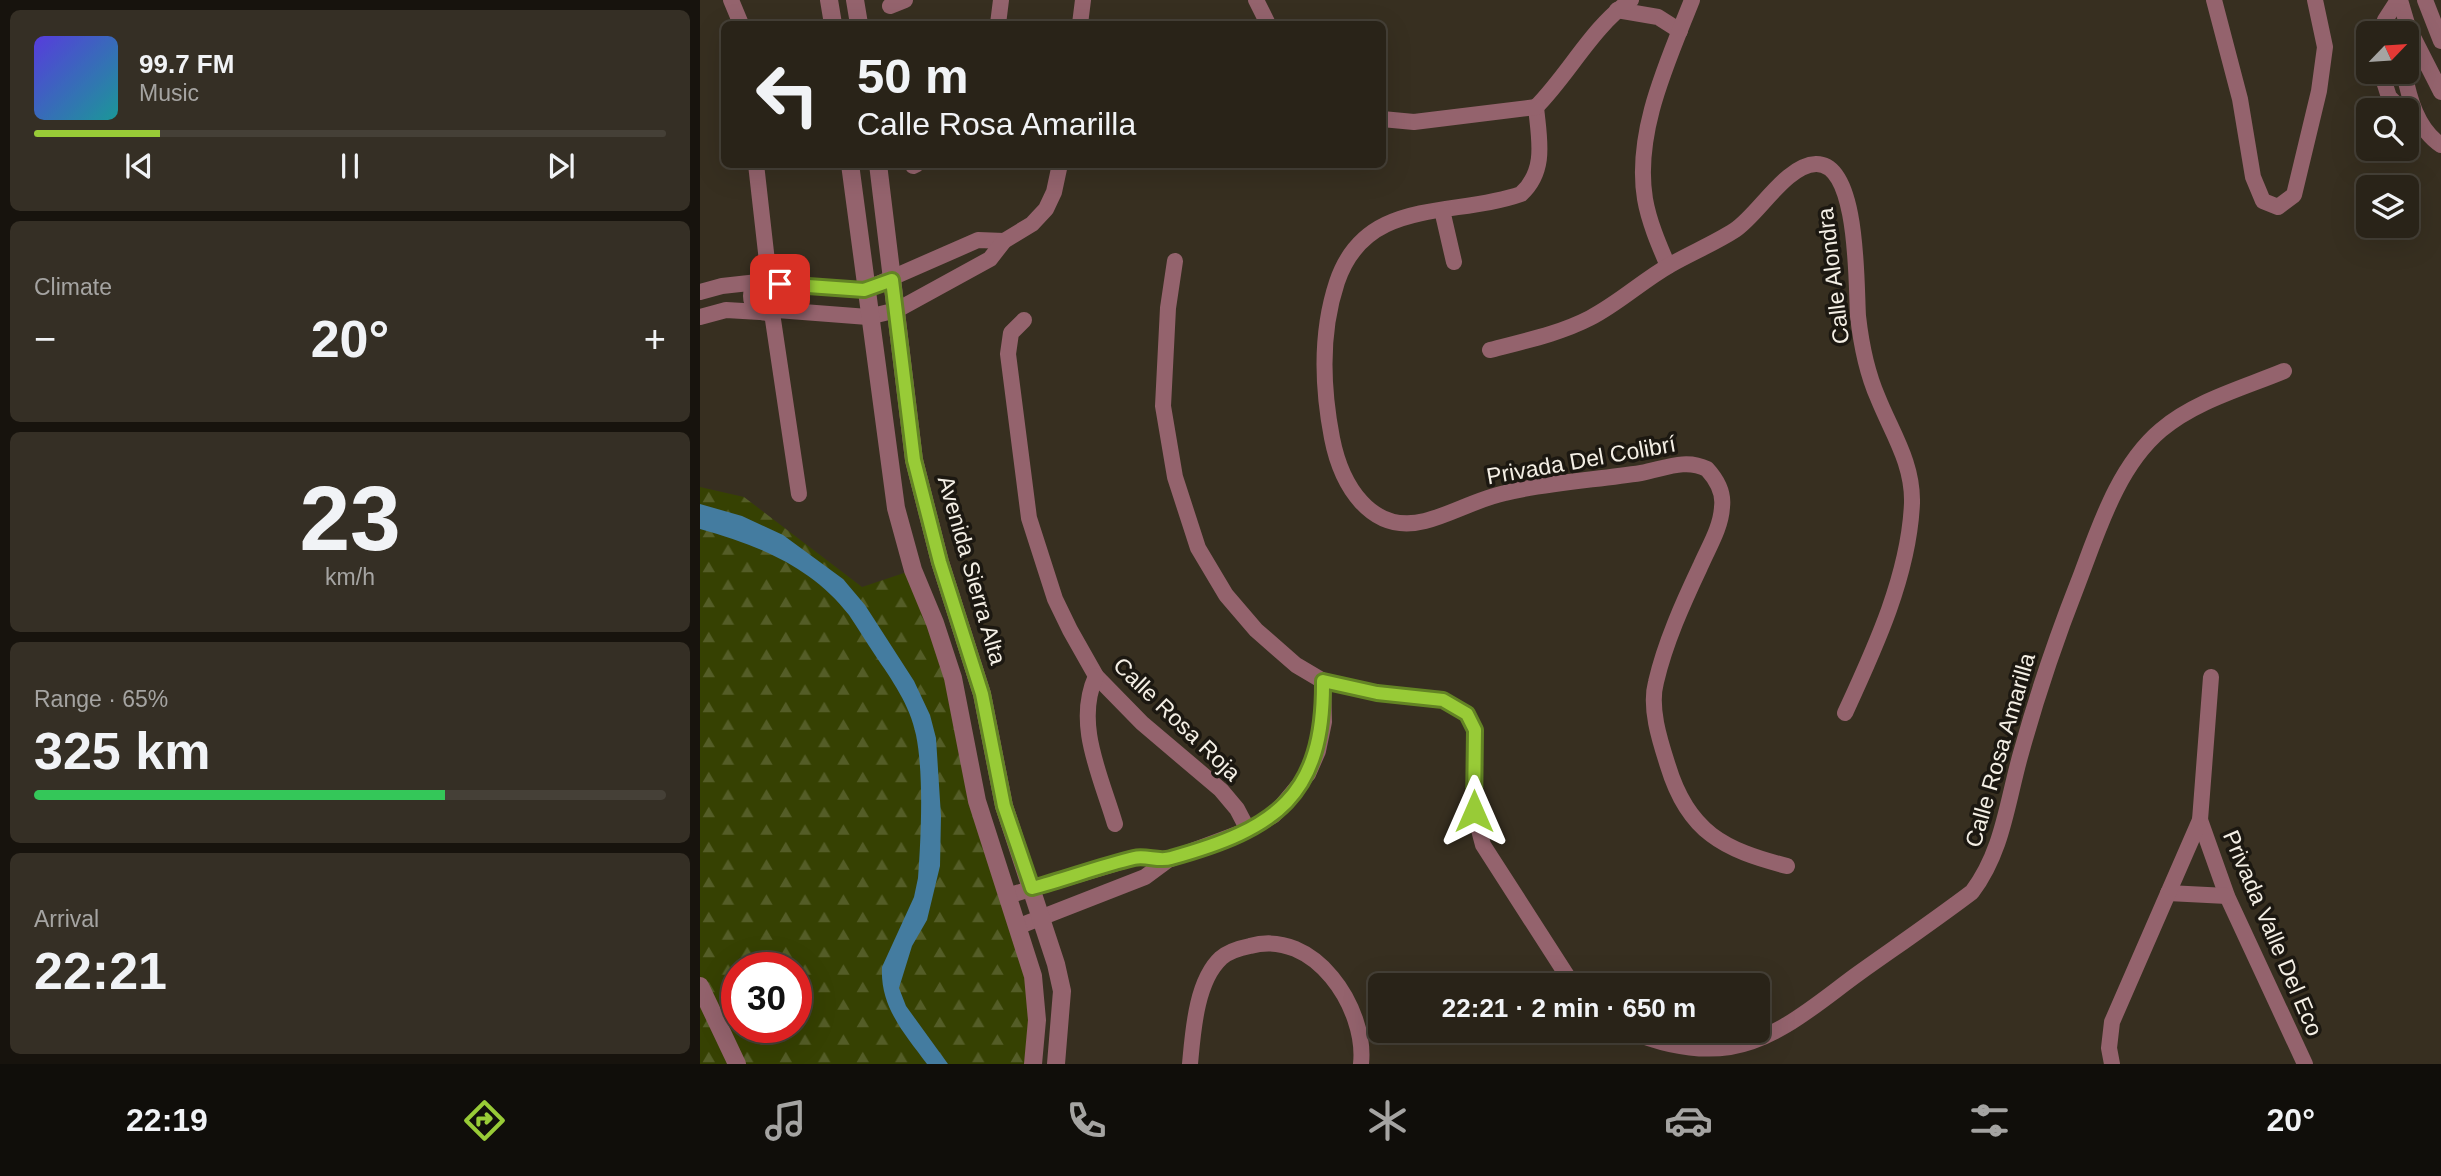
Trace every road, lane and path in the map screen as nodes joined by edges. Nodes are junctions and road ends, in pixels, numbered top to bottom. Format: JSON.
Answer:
{"nodes":[{"id":1,"x":731,"y":0,"type":"edge"},
{"id":2,"x":829,"y":0,"type":"edge"},
{"id":3,"x":855,"y":0,"type":"edge"},
{"id":4,"x":905,"y":0,"type":"edge"},
{"id":5,"x":1001,"y":0,"type":"edge"},
{"id":6,"x":1083,"y":0,"type":"edge"},
{"id":7,"x":1256,"y":0,"type":"edge"},
{"id":8,"x":1631,"y":0,"type":"edge"},
{"id":9,"x":1692,"y":0,"type":"edge"},
{"id":10,"x":2214,"y":0,"type":"edge"},
{"id":11,"x":2315,"y":0,"type":"edge"},
{"id":12,"x":2399,"y":0,"type":"edge"},
{"id":13,"x":2425,"y":0,"type":"edge"},
{"id":14,"x":890,"y":6,"type":"dead end"},
{"id":15,"x":1617,"y":10,"type":"junction"},
{"id":16,"x":740,"y":21,"type":"edge"},
{"id":17,"x":832,"y":21,"type":"edge"},
{"id":18,"x":858,"y":21,"type":"edge"},
{"id":19,"x":998,"y":21,"type":"edge"},
{"id":20,"x":1080,"y":21,"type":"edge"},
{"id":21,"x":1266,"y":21,"type":"edge"},
{"id":22,"x":2385,"y":21,"type":"edge"},
{"id":23,"x":2405,"y":21,"type":"edge"},
{"id":24,"x":1680,"y":31,"type":"junction"},
{"id":25,"x":2439,"y":36,"type":"edge"},
{"id":26,"x":2419,"y":52,"type":"edge"},
{"id":27,"x":2441,"y":92,"type":"edge"},
{"id":28,"x":1536,"y":107,"type":"junction"},
{"id":29,"x":1386,"y":119,"type":"edge"},
{"id":30,"x":2419,"y":125,"type":"edge"},
{"id":31,"x":2441,"y":145,"type":"edge"},
{"id":32,"x":756,"y":168,"type":"edge"},
{"id":33,"x":850,"y":168,"type":"edge"},
{"id":34,"x":878,"y":168,"type":"edge"},
{"id":35,"x":1059,"y":168,"type":"edge"},
{"id":36,"x":1442,"y":210,"type":"junction"},
{"id":37,"x":1004,"y":241,"type":"junction"},
{"id":38,"x":947,"y":254,"type":"junction"},
{"id":39,"x":1175,"y":261,"type":"dead end"},
{"id":40,"x":1454,"y":262,"type":"dead end"},
{"id":41,"x":1668,"y":266,"type":"junction"},
{"id":42,"x":958,"y":276,"type":"junction"},
{"id":43,"x":892,"y":280,"type":"junction"},
{"id":44,"x":769,"y":281,"type":"junction"},
{"id":45,"x":864,"y":290,"type":"junction"},
{"id":46,"x":700,"y":292,"type":"edge"},
{"id":47,"x":897,"y":310,"type":"junction"},
{"id":48,"x":770,"y":312,"type":"junction"},
{"id":49,"x":700,"y":317,"type":"edge"},
{"id":50,"x":868,"y":317,"type":"junction"},
{"id":51,"x":1024,"y":320,"type":"dead end"},
{"id":52,"x":1490,"y":350,"type":"dead end"},
{"id":53,"x":2284,"y":371,"type":"dead end"},
{"id":54,"x":799,"y":494,"type":"dead end"},
{"id":55,"x":957,"y":614,"type":"junction"},
{"id":56,"x":935,"y":622,"type":"junction"},
{"id":57,"x":1096,"y":676,"type":"junction"},
{"id":58,"x":2211,"y":677,"type":"dead end"},
{"id":59,"x":1323,"y":681,"type":"junction"},
{"id":60,"x":1844,"y":713,"type":"dead end"},
{"id":61,"x":2200,"y":820,"type":"junction"},
{"id":62,"x":1115,"y":824,"type":"dead end"},
{"id":63,"x":1248,"y":830,"type":"junction"},
{"id":64,"x":1168,"y":860,"type":"junction"},
{"id":65,"x":1787,"y":866,"type":"dead end"},
{"id":66,"x":1102,"y":868,"type":"junction"},
{"id":67,"x":1032,"y":888,"type":"junction"},
{"id":68,"x":1110,"y":890,"type":"junction"},
{"id":69,"x":2168,"y":893,"type":"junction"},
{"id":70,"x":1007,"y":896,"type":"junction"},
{"id":71,"x":2227,"y":896,"type":"junction"},
{"id":72,"x":1044,"y":919,"type":"junction"},
{"id":73,"x":1017,"y":927,"type":"junction"},
{"id":74,"x":1565,"y":973,"type":"edge"},
{"id":75,"x":700,"y":986,"type":"edge"},
{"id":76,"x":1770,"y":1032,"type":"edge"},
{"id":77,"x":1668,"y":1043,"type":"edge"},
{"id":78,"x":1741,"y":1043,"type":"edge"},
{"id":79,"x":737,"y":1064,"type":"edge"},
{"id":80,"x":1033,"y":1064,"type":"edge"},
{"id":81,"x":1056,"y":1064,"type":"edge"},
{"id":82,"x":1190,"y":1064,"type":"edge"},
{"id":83,"x":1361,"y":1064,"type":"edge"},
{"id":84,"x":2112,"y":1064,"type":"edge"},
{"id":85,"x":2305,"y":1064,"type":"edge"}],
"edges":[{"from":1,"to":16,"type":"street"},
{"from":2,"to":17,"type":"street"},
{"from":3,"to":18,"type":"street"},
{"from":4,"to":14,"type":"street"},
{"from":5,"to":19,"type":"street"},
{"from":6,"to":20,"type":"street"},
{"from":7,"to":21,"type":"street"},
{"from":8,"to":15,"type":"street"},
{"from":9,"to":24,"type":"street"},
{"from":10,"to":11,"type":"street"},
{"from":12,"to":22,"type":"street"},
{"from":12,"to":23,"type":"street"},
{"from":13,"to":25,"type":"street"},
{"from":15,"to":24,"type":"street"},
{"from":15,"to":28,"type":"street"},
{"from":24,"to":41,"type":"street"},
{"from":26,"to":27,"type":"street"},
{"from":28,"to":29,"type":"street"},
{"from":28,"to":36,"type":"street","name":"Privada Del Colibrí"},
{"from":30,"to":31,"type":"street"},
{"from":32,"to":44,"type":"street"},
{"from":33,"to":45,"type":"street"},
{"from":34,"to":43,"type":"street","name":"Avenida Sierra Alta"},
{"from":35,"to":37,"type":"street"},
{"from":36,"to":40,"type":"street"},
{"from":36,"to":65,"type":"street","name":"Privada Del Colibrí"},
{"from":37,"to":38,"type":"street"},
{"from":37,"to":42,"type":"street"},
{"from":38,"to":42,"type":"street"},
{"from":38,"to":43,"type":"street"},
{"from":39,"to":59,"type":"street"},
{"from":41,"to":52,"type":"street","name":"Calle Alondra"},
{"from":41,"to":60,"type":"street","name":"Calle Alondra"},
{"from":42,"to":47,"type":"street"},
{"from":43,"to":45,"type":"street"},
{"from":43,"to":47,"type":"street","name":"Avenida Sierra Alta"},
{"from":44,"to":45,"type":"street"},
{"from":44,"to":46,"type":"street"},
{"from":44,"to":48,"type":"street"},
{"from":44,"to":48,"type":"street"},
{"from":45,"to":50,"type":"street"},
{"from":47,"to":50,"type":"street"},
{"from":47,"to":55,"type":"street","name":"Avenida Sierra Alta"},
{"from":48,"to":49,"type":"street"},
{"from":48,"to":50,"type":"street"},
{"from":48,"to":54,"type":"street"},
{"from":50,"to":56,"type":"street"},
{"from":51,"to":57,"type":"street","name":"Calle Rosa Roja"},
{"from":53,"to":76,"type":"street","name":"Calle Rosa Amarilla"},
{"from":55,"to":56,"type":"street"},
{"from":55,"to":67,"type":"street","name":"Avenida Sierra Alta"},
{"from":56,"to":70,"type":"street"},
{"from":57,"to":62,"type":"street"},
{"from":57,"to":63,"type":"street","name":"Calle Rosa Roja"},
{"from":58,"to":61,"type":"street"},
{"from":59,"to":63,"type":"street"},
{"from":59,"to":74,"type":"street"},
{"from":61,"to":69,"type":"street"},
{"from":61,"to":71,"type":"street","name":"Privada Valle Del Eco"},
{"from":63,"to":64,"type":"street"},
{"from":64,"to":66,"type":"street"},
{"from":64,"to":68,"type":"street"},
{"from":66,"to":67,"type":"street"},
{"from":66,"to":68,"type":"street"},
{"from":67,"to":70,"type":"street"},
{"from":67,"to":72,"type":"street","name":"Avenida Sierra Alta"},
{"from":68,"to":72,"type":"street"},
{"from":69,"to":71,"type":"street"},
{"from":69,"to":84,"type":"street"},
{"from":70,"to":73,"type":"street"},
{"from":71,"to":85,"type":"street","name":"Privada Valle Del Eco"},
{"from":72,"to":73,"type":"street"},
{"from":72,"to":81,"type":"street","name":"Avenida Sierra Alta"},
{"from":73,"to":80,"type":"street"},
{"from":75,"to":79,"type":"street"},
{"from":77,"to":78,"type":"street","name":"Calle Rosa Amarilla"},
{"from":82,"to":83,"type":"street"}]}
